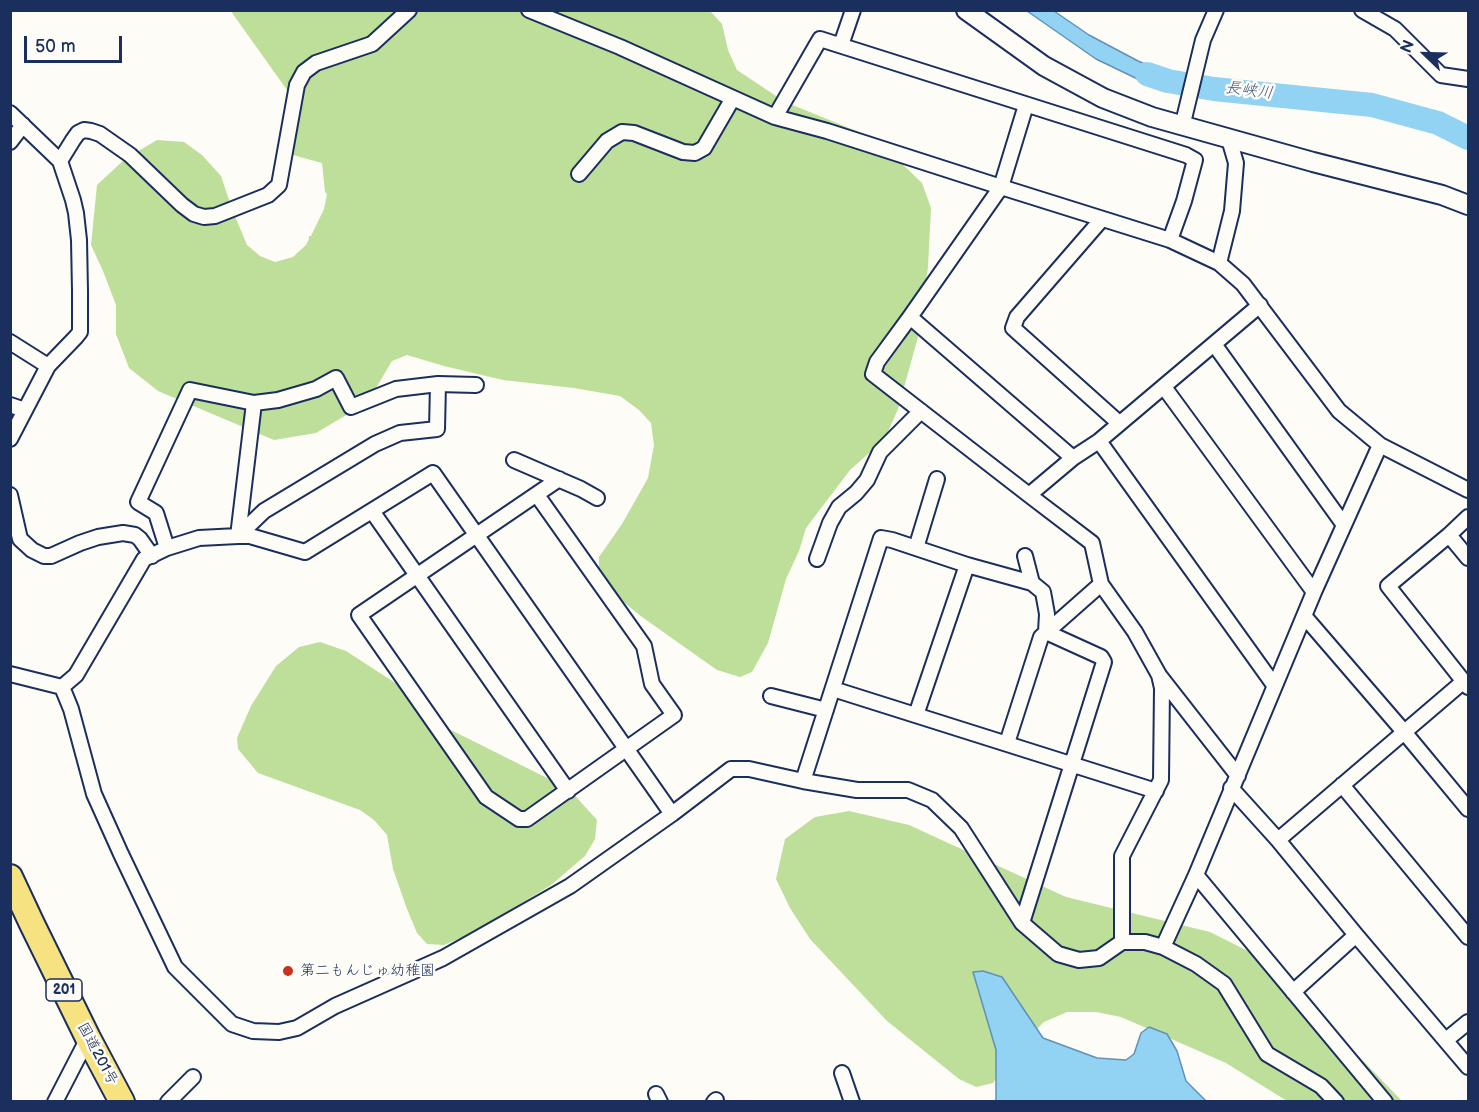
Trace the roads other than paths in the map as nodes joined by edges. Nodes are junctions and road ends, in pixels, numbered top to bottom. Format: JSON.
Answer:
{"nodes":[{"id":1,"x":409,"y":10,"type":"edge"},
{"id":2,"x":529,"y":10,"type":"edge"},
{"id":3,"x":853,"y":10,"type":"edge"},
{"id":4,"x":966,"y":10,"type":"edge"},
{"id":5,"x":1216,"y":10,"type":"edge"},
{"id":6,"x":1362,"y":10,"type":"edge"},
{"id":7,"x":841,"y":45,"type":"junction"},
{"id":8,"x":1468,"y":79,"type":"edge"},
{"id":9,"x":733,"y":98,"type":"junction"},
{"id":10,"x":1026,"y":105,"type":"junction"},
{"id":11,"x":10,"y":113,"type":"edge"},
{"id":12,"x":775,"y":117,"type":"junction"},
{"id":13,"x":23,"y":125,"type":"junction"},
{"id":14,"x":1182,"y":127,"type":"junction"},
{"id":15,"x":1229,"y":139,"type":"junction"},
{"id":16,"x":10,"y":142,"type":"edge"},
{"id":17,"x":60,"y":161,"type":"junction"},
{"id":18,"x":579,"y":174,"type":"dead end"},
{"id":19,"x":1001,"y":187,"type":"junction"},
{"id":20,"x":1468,"y":205,"type":"edge"},
{"id":21,"x":1102,"y":219,"type":"junction"},
{"id":22,"x":1170,"y":240,"type":"junction"},
{"id":23,"x":1219,"y":263,"type":"junction"},
{"id":24,"x":1260,"y":306,"type":"junction"},
{"id":25,"x":910,"y":317,"type":"junction"},
{"id":26,"x":10,"y":342,"type":"edge"},
{"id":27,"x":1214,"y":344,"type":"junction"},
{"id":28,"x":48,"y":366,"type":"junction"},
{"id":29,"x":438,"y":384,"type":"junction"},
{"id":30,"x":476,"y":385,"type":"dead end"},
{"id":31,"x":1164,"y":387,"type":"junction"},
{"id":32,"x":254,"y":403,"type":"junction"},
{"id":33,"x":10,"y":405,"type":"edge"},
{"id":34,"x":25,"y":410,"type":"junction"},
{"id":35,"x":921,"y":411,"type":"junction"},
{"id":36,"x":1119,"y":423,"type":"junction"},
{"id":37,"x":10,"y":439,"type":"edge"},
{"id":38,"x":1099,"y":441,"type":"junction"},
{"id":39,"x":1380,"y":445,"type":"junction"},
{"id":40,"x":1073,"y":458,"type":"junction"},
{"id":41,"x":514,"y":460,"type":"dead end"},
{"id":42,"x":559,"y":479,"type":"junction"},
{"id":43,"x":937,"y":479,"type":"dead end"},
{"id":44,"x":1468,"y":490,"type":"edge"},
{"id":45,"x":10,"y":495,"type":"edge"},
{"id":46,"x":537,"y":495,"type":"junction"},
{"id":47,"x":1029,"y":495,"type":"junction"},
{"id":48,"x":597,"y":498,"type":"dead end"},
{"id":49,"x":372,"y":511,"type":"junction"},
{"id":50,"x":1468,"y":517,"type":"edge"},
{"id":51,"x":1344,"y":525,"type":"junction"},
{"id":52,"x":1449,"y":535,"type":"junction"},
{"id":53,"x":238,"y":536,"type":"junction"},
{"id":54,"x":477,"y":536,"type":"junction"},
{"id":55,"x":167,"y":548,"type":"junction"},
{"id":56,"x":916,"y":548,"type":"junction"},
{"id":57,"x":152,"y":556,"type":"junction"},
{"id":58,"x":1025,"y":556,"type":"dead end"},
{"id":59,"x":1468,"y":558,"type":"edge"},
{"id":60,"x":817,"y":559,"type":"dead end"},
{"id":61,"x":966,"y":565,"type":"junction"},
{"id":62,"x":416,"y":575,"type":"junction"},
{"id":63,"x":1032,"y":583,"type":"junction"},
{"id":64,"x":1101,"y":584,"type":"junction"},
{"id":65,"x":1314,"y":592,"type":"junction"},
{"id":66,"x":1305,"y":617,"type":"junction"},
{"id":67,"x":1046,"y":632,"type":"junction"},
{"id":68,"x":10,"y":674,"type":"edge"},
{"id":69,"x":1159,"y":675,"type":"junction"},
{"id":70,"x":1466,"y":684,"type":"edge"},
{"id":71,"x":1274,"y":685,"type":"junction"},
{"id":72,"x":62,"y":687,"type":"junction"},
{"id":73,"x":833,"y":689,"type":"junction"},
{"id":74,"x":771,"y":696,"type":"dead end"},
{"id":75,"x":826,"y":710,"type":"junction"},
{"id":76,"x":916,"y":715,"type":"junction"},
{"id":77,"x":1405,"y":732,"type":"junction"},
{"id":78,"x":1007,"y":743,"type":"junction"},
{"id":79,"x":627,"y":749,"type":"junction"},
{"id":80,"x":1071,"y":765,"type":"junction"},
{"id":81,"x":803,"y":781,"type":"junction"},
{"id":82,"x":1235,"y":782,"type":"junction"},
{"id":83,"x":1342,"y":785,"type":"junction"},
{"id":84,"x":568,"y":791,"type":"junction"},
{"id":85,"x":1156,"y":791,"type":"junction"},
{"id":86,"x":1468,"y":809,"type":"edge"},
{"id":87,"x":672,"y":814,"type":"junction"},
{"id":88,"x":1278,"y":840,"type":"junction"},
{"id":89,"x":1196,"y":875,"type":"junction"},
{"id":90,"x":10,"y":877,"type":"edge"},
{"id":91,"x":1022,"y":923,"type":"junction"},
{"id":92,"x":1356,"y":935,"type":"junction"},
{"id":93,"x":1468,"y":937,"type":"edge"},
{"id":94,"x":1122,"y":942,"type":"junction"},
{"id":95,"x":1163,"y":947,"type":"junction"},
{"id":96,"x":1293,"y":992,"type":"junction"},
{"id":97,"x":1468,"y":1022,"type":"edge"},
{"id":98,"x":88,"y":1038,"type":"junction"},
{"id":99,"x":1446,"y":1040,"type":"junction"},
{"id":100,"x":1468,"y":1067,"type":"edge"},
{"id":101,"x":842,"y":1073,"type":"dead end"},
{"id":102,"x":193,"y":1077,"type":"dead end"},
{"id":103,"x":56,"y":1101,"type":"edge"},
{"id":104,"x":122,"y":1101,"type":"edge"},
{"id":105,"x":168,"y":1101,"type":"edge"},
{"id":106,"x":852,"y":1101,"type":"edge"},
{"id":107,"x":1336,"y":1101,"type":"edge"},
{"id":108,"x":1385,"y":1101,"type":"edge"}],
"edges":[{"from":1,"to":17,"type":"street"},
{"from":2,"to":9,"type":"street"},
{"from":3,"to":7,"type":"street"},
{"from":4,"to":14,"type":"street"},
{"from":5,"to":14,"type":"street"},
{"from":6,"to":8,"type":"street"},
{"from":7,"to":10,"type":"street"},
{"from":7,"to":12,"type":"street"},
{"from":9,"to":12,"type":"street"},
{"from":9,"to":18,"type":"street"},
{"from":10,"to":19,"type":"street"},
{"from":10,"to":22,"type":"street"},
{"from":11,"to":13,"type":"street"},
{"from":12,"to":19,"type":"street"},
{"from":13,"to":16,"type":"street"},
{"from":13,"to":17,"type":"street"},
{"from":14,"to":15,"type":"street"},
{"from":15,"to":20,"type":"street"},
{"from":15,"to":23,"type":"street"},
{"from":17,"to":28,"type":"street"},
{"from":19,"to":21,"type":"street"},
{"from":19,"to":25,"type":"street"},
{"from":21,"to":22,"type":"street"},
{"from":21,"to":36,"type":"street"},
{"from":22,"to":23,"type":"street"},
{"from":23,"to":24,"type":"street"},
{"from":24,"to":27,"type":"street"},
{"from":24,"to":39,"type":"street"},
{"from":25,"to":35,"type":"street"},
{"from":25,"to":40,"type":"street"},
{"from":26,"to":28,"type":"street"},
{"from":27,"to":31,"type":"street"},
{"from":27,"to":51,"type":"street"},
{"from":28,"to":34,"type":"street"},
{"from":29,"to":30,"type":"street"},
{"from":29,"to":32,"type":"street"},
{"from":29,"to":53,"type":"street"},
{"from":31,"to":36,"type":"street"},
{"from":31,"to":65,"type":"street"},
{"from":32,"to":53,"type":"street"},
{"from":32,"to":55,"type":"street"},
{"from":33,"to":34,"type":"street"},
{"from":34,"to":37,"type":"street"},
{"from":35,"to":47,"type":"street"},
{"from":35,"to":60,"type":"street"},
{"from":36,"to":38,"type":"street"},
{"from":38,"to":40,"type":"street"},
{"from":38,"to":71,"type":"street"},
{"from":39,"to":44,"type":"street"},
{"from":39,"to":51,"type":"street"},
{"from":40,"to":47,"type":"street"},
{"from":41,"to":42,"type":"street"},
{"from":42,"to":46,"type":"street"},
{"from":42,"to":48,"type":"street"},
{"from":43,"to":56,"type":"street"},
{"from":45,"to":57,"type":"street"},
{"from":46,"to":54,"type":"street"},
{"from":46,"to":79,"type":"street"},
{"from":47,"to":64,"type":"street"},
{"from":49,"to":53,"type":"street"},
{"from":49,"to":54,"type":"street"},
{"from":49,"to":62,"type":"street"},
{"from":50,"to":52,"type":"street"},
{"from":51,"to":65,"type":"street"},
{"from":52,"to":59,"type":"street"},
{"from":52,"to":70,"type":"street"},
{"from":53,"to":55,"type":"street"},
{"from":54,"to":62,"type":"street"},
{"from":54,"to":79,"type":"street"},
{"from":55,"to":57,"type":"street"},
{"from":56,"to":61,"type":"street"},
{"from":56,"to":73,"type":"street"},
{"from":57,"to":72,"type":"street"},
{"from":58,"to":63,"type":"street"},
{"from":61,"to":63,"type":"street"},
{"from":61,"to":76,"type":"street"},
{"from":62,"to":84,"type":"street"},
{"from":62,"to":84,"type":"street"},
{"from":63,"to":67,"type":"street"},
{"from":64,"to":67,"type":"street"},
{"from":64,"to":69,"type":"street"},
{"from":65,"to":66,"type":"street"},
{"from":66,"to":71,"type":"street"},
{"from":66,"to":77,"type":"street"},
{"from":67,"to":78,"type":"street"},
{"from":67,"to":80,"type":"street"},
{"from":68,"to":72,"type":"street"},
{"from":69,"to":82,"type":"street"},
{"from":69,"to":85,"type":"street"},
{"from":70,"to":77,"type":"street"},
{"from":71,"to":82,"type":"street"},
{"from":72,"to":87,"type":"street"},
{"from":73,"to":75,"type":"street"},
{"from":73,"to":76,"type":"street"},
{"from":74,"to":75,"type":"street"},
{"from":75,"to":81,"type":"street"},
{"from":76,"to":78,"type":"street"},
{"from":77,"to":83,"type":"street"},
{"from":77,"to":86,"type":"street"},
{"from":78,"to":80,"type":"street"},
{"from":79,"to":84,"type":"street"},
{"from":79,"to":87,"type":"street"},
{"from":80,"to":85,"type":"street"},
{"from":80,"to":91,"type":"street"},
{"from":81,"to":87,"type":"street"},
{"from":81,"to":91,"type":"street"},
{"from":82,"to":88,"type":"street"},
{"from":82,"to":89,"type":"street"},
{"from":83,"to":88,"type":"street"},
{"from":83,"to":93,"type":"street"},
{"from":85,"to":94,"type":"street"},
{"from":88,"to":92,"type":"street"},
{"from":89,"to":95,"type":"street"},
{"from":89,"to":96,"type":"street"},
{"from":90,"to":98,"type":"highway","name":"国道201号","number":"201"},
{"from":91,"to":94,"type":"street"},
{"from":92,"to":96,"type":"street"},
{"from":92,"to":99,"type":"street"},
{"from":94,"to":95,"type":"street"},
{"from":95,"to":107,"type":"street"},
{"from":96,"to":108,"type":"street"},
{"from":97,"to":99,"type":"street"},
{"from":98,"to":103,"type":"street"},
{"from":98,"to":104,"type":"highway","name":"国道201号","number":"201"},
{"from":99,"to":100,"type":"street"},
{"from":101,"to":106,"type":"street"},
{"from":102,"to":105,"type":"street"}]}
